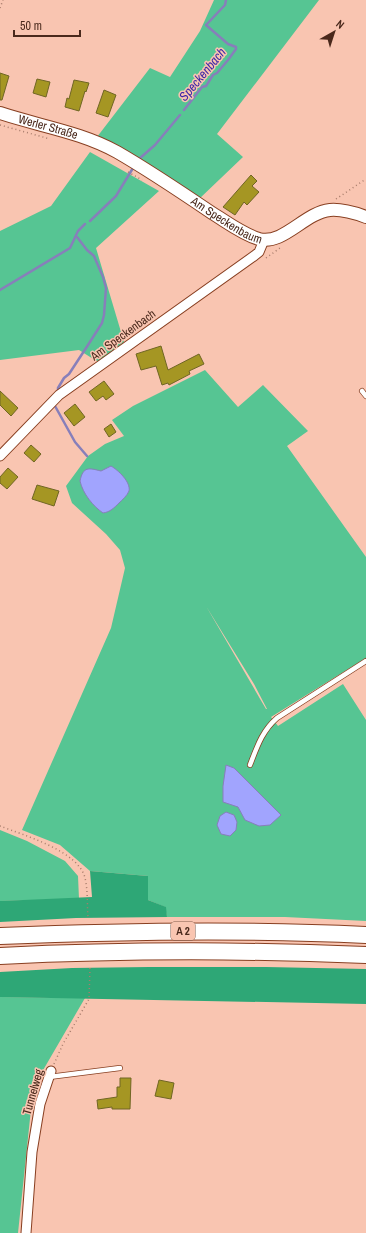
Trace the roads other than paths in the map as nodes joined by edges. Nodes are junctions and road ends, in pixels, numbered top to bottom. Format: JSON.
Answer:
{"nodes":[{"id":1,"x":0,"y":113,"type":"edge"},
{"id":2,"x":97,"y":141,"type":"joint"},
{"id":3,"x":366,"y":217,"type":"edge"},
{"id":4,"x":264,"y":240,"type":"junction"},
{"id":5,"x":362,"y":391,"type":"dead end"},
{"id":6,"x":366,"y":396,"type":"edge"},
{"id":7,"x":0,"y":456,"type":"edge"},
{"id":8,"x":366,"y":661,"type":"edge"},
{"id":9,"x":250,"y":765,"type":"dead end"},
{"id":10,"x":366,"y":935,"type":"edge"},
{"id":11,"x":0,"y":936,"type":"edge"},
{"id":12,"x":366,"y":955,"type":"edge"},
{"id":13,"x":0,"y":956,"type":"edge"},
{"id":14,"x":120,"y":1068,"type":"dead end"},
{"id":15,"x":50,"y":1074,"type":"joint"},
{"id":16,"x":26,"y":1233,"type":"edge"}],
"edges":[{"from":1,"to":2,"type":"main road","name":"Werler Straße"},
{"from":2,"to":4,"type":"main road","name":"Am Speckenbaum"},
{"from":3,"to":4,"type":"main road","name":"Am Speckenbaum"},
{"from":4,"to":7,"type":"street","name":"Am Speckenbach"},
{"from":5,"to":6,"type":"lane"},
{"from":8,"to":9,"type":"lane"},
{"from":10,"to":11,"type":"highway","number":"A 2"},
{"from":12,"to":13,"type":"highway","number":"A 2"},
{"from":14,"to":15,"type":"lane"},
{"from":15,"to":16,"type":"street","name":"Tunnelweg"}]}
